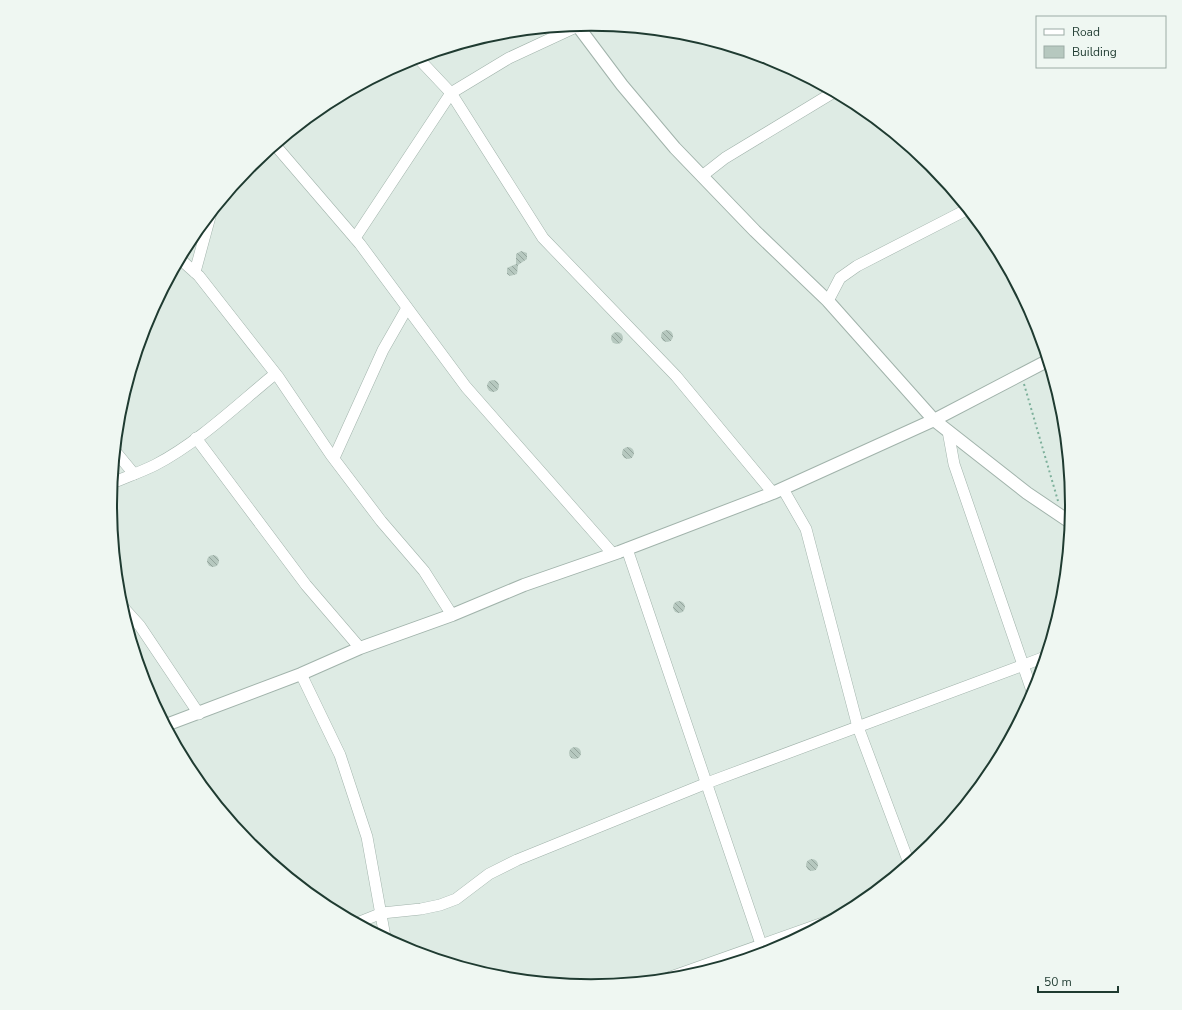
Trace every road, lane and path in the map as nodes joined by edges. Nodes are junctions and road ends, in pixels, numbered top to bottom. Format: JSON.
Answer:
{"nodes":[{"id":1,"x":582,"y":31,"type":"edge"},
{"id":2,"x":565,"y":32,"type":"edge"},
{"id":3,"x":422,"y":62,"type":"edge"},
{"id":4,"x":451,"y":93,"type":"junction"},
{"id":5,"x":829,"y":95,"type":"edge"},
{"id":6,"x":278,"y":149,"type":"edge"},
{"id":7,"x":702,"y":176,"type":"junction"},
{"id":8,"x":964,"y":212,"type":"edge"},
{"id":9,"x":208,"y":226,"type":"edge"},
{"id":10,"x":355,"y":238,"type":"junction"},
{"id":11,"x":184,"y":263,"type":"edge"},
{"id":12,"x":195,"y":272,"type":"junction"},
{"id":13,"x":828,"y":302,"type":"junction"},
{"id":14,"x":407,"y":308,"type":"junction"},
{"id":15,"x":1043,"y":363,"type":"edge"},
{"id":16,"x":275,"y":374,"type":"junction"},
{"id":17,"x":1021,"y":374,"type":"junction"},
{"id":18,"x":934,"y":420,"type":"junction"},
{"id":19,"x":948,"y":431,"type":"junction"},
{"id":20,"x":196,"y":438,"type":"junction"},
{"id":21,"x":120,"y":457,"type":"edge"},
{"id":22,"x":334,"y":458,"type":"junction"},
{"id":23,"x":134,"y":474,"type":"junction"},
{"id":24,"x":118,"y":481,"type":"edge"},
{"id":25,"x":778,"y":491,"type":"junction"},
{"id":26,"x":1065,"y":513,"type":"edge"},
{"id":27,"x":1065,"y":518,"type":"edge"},
{"id":28,"x":627,"y":549,"type":"junction"},
{"id":29,"x":613,"y":554,"type":"junction"},
{"id":30,"x":130,"y":615,"type":"edge"},
{"id":31,"x":452,"y":615,"type":"junction"},
{"id":32,"x":360,"y":648,"type":"junction"},
{"id":33,"x":1039,"y":659,"type":"edge"},
{"id":34,"x":1023,"y":665,"type":"junction"},
{"id":35,"x":301,"y":674,"type":"junction"},
{"id":36,"x":1030,"y":684,"type":"edge"},
{"id":37,"x":199,"y":714,"type":"junction"},
{"id":38,"x":171,"y":723,"type":"edge"},
{"id":39,"x":858,"y":727,"type":"junction"},
{"id":40,"x":707,"y":783,"type":"junction"},
{"id":41,"x":907,"y":858,"type":"edge"},
{"id":42,"x":382,"y":913,"type":"junction"},
{"id":43,"x":364,"y":920,"type":"edge"},
{"id":44,"x":384,"y":931,"type":"edge"},
{"id":45,"x":761,"y":947,"type":"edge"}],
"edges":[{"from":1,"to":7,"type":"street"},
{"from":2,"to":4,"type":"street"},
{"from":3,"to":4,"type":"street"},
{"from":4,"to":10,"type":"street"},
{"from":4,"to":25,"type":"street"},
{"from":5,"to":7,"type":"street"},
{"from":6,"to":10,"type":"street"},
{"from":7,"to":13,"type":"street"},
{"from":8,"to":13,"type":"street"},
{"from":9,"to":12,"type":"street"},
{"from":10,"to":14,"type":"street"},
{"from":11,"to":12,"type":"street"},
{"from":12,"to":16,"type":"street"},
{"from":13,"to":18,"type":"street"},
{"from":14,"to":22,"type":"street"},
{"from":14,"to":29,"type":"street"},
{"from":15,"to":17,"type":"street"},
{"from":16,"to":20,"type":"street"},
{"from":16,"to":22,"type":"street"},
{"from":17,"to":18,"type":"street"},
{"from":17,"to":26,"type":"path"},
{"from":18,"to":19,"type":"street"},
{"from":18,"to":25,"type":"street"},
{"from":19,"to":27,"type":"street"},
{"from":19,"to":34,"type":"street"},
{"from":20,"to":23,"type":"street"},
{"from":20,"to":32,"type":"street"},
{"from":21,"to":23,"type":"street"},
{"from":22,"to":31,"type":"street"},
{"from":23,"to":24,"type":"street"},
{"from":25,"to":28,"type":"street"},
{"from":25,"to":39,"type":"street"},
{"from":28,"to":29,"type":"street"},
{"from":28,"to":40,"type":"street"},
{"from":29,"to":31,"type":"street"},
{"from":30,"to":37,"type":"street"},
{"from":31,"to":32,"type":"street"},
{"from":32,"to":35,"type":"street"},
{"from":33,"to":34,"type":"street"},
{"from":34,"to":36,"type":"street"},
{"from":34,"to":39,"type":"street"},
{"from":35,"to":37,"type":"street"},
{"from":35,"to":42,"type":"street"},
{"from":37,"to":38,"type":"street"},
{"from":39,"to":40,"type":"street"},
{"from":39,"to":41,"type":"street"},
{"from":40,"to":42,"type":"street"},
{"from":40,"to":45,"type":"street"},
{"from":42,"to":43,"type":"street"},
{"from":42,"to":44,"type":"street"}]}
